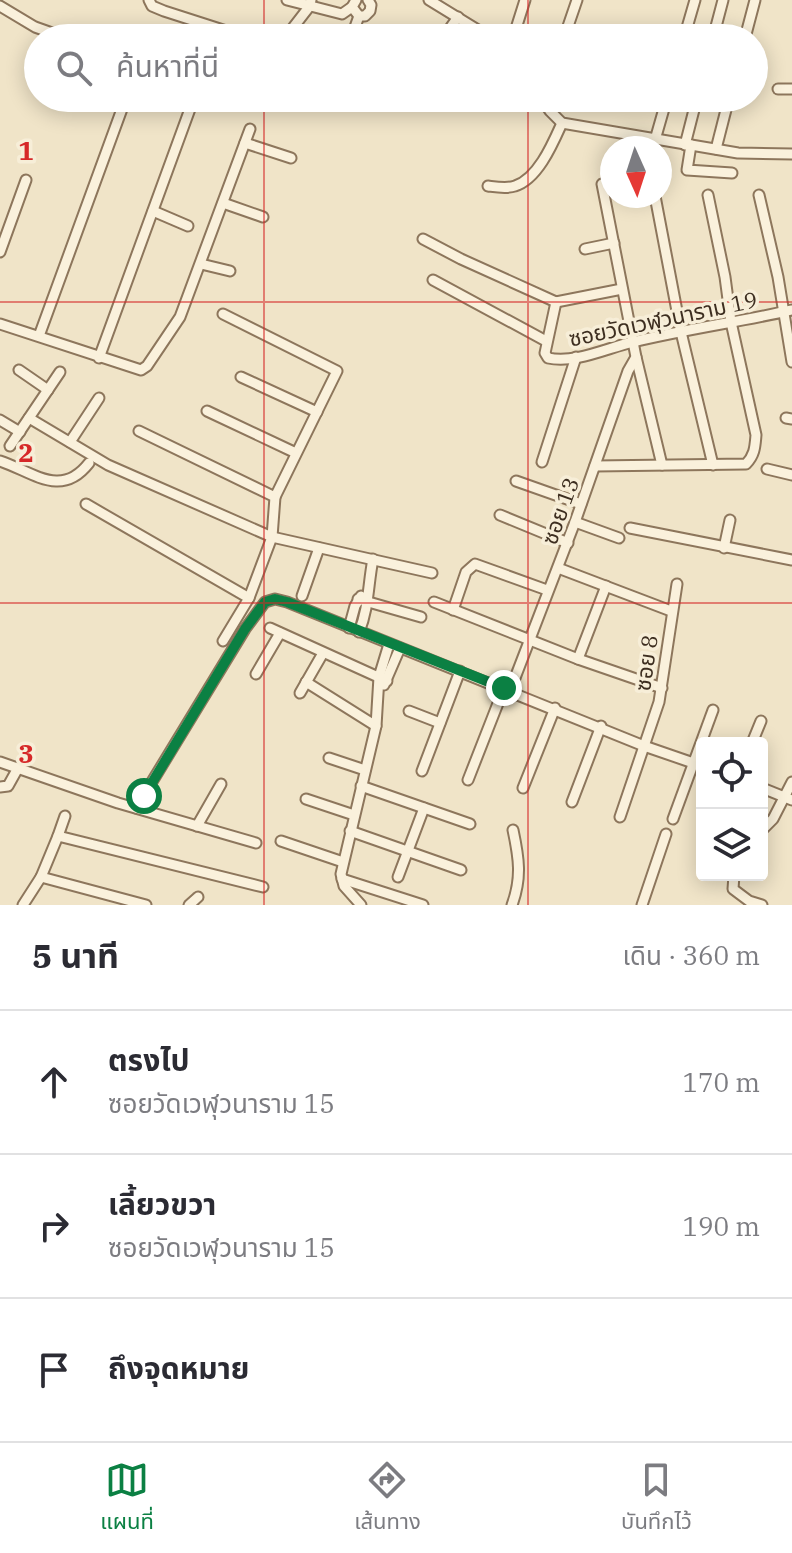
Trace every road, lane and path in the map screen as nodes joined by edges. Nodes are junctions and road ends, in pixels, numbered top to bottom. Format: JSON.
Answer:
{"nodes":[{"id":1,"x":149,"y":0,"type":"edge"},
{"id":2,"x":287,"y":0,"type":"edge"},
{"id":3,"x":429,"y":0,"type":"edge"},
{"id":4,"x":525,"y":0,"type":"edge"},
{"id":5,"x":577,"y":0,"type":"edge"},
{"id":6,"x":695,"y":0,"type":"edge"},
{"id":7,"x":723,"y":0,"type":"edge"},
{"id":8,"x":755,"y":0,"type":"edge"},
{"id":9,"x":371,"y":2,"type":"edge"},
{"id":10,"x":310,"y":4,"type":"edge"},
{"id":11,"x":0,"y":6,"type":"edge"},
{"id":12,"x":356,"y":8,"type":"edge"},
{"id":13,"x":458,"y":17,"type":"junction"},
{"id":14,"x":30,"y":24,"type":"edge"},
{"id":15,"x":204,"y":24,"type":"edge"},
{"id":16,"x":295,"y":24,"type":"edge"},
{"id":17,"x":453,"y":24,"type":"edge"},
{"id":18,"x":469,"y":24,"type":"edge"},
{"id":19,"x":517,"y":24,"type":"edge"},
{"id":20,"x":569,"y":24,"type":"edge"},
{"id":21,"x":688,"y":24,"type":"edge"},
{"id":22,"x":717,"y":24,"type":"edge"},
{"id":23,"x":749,"y":24,"type":"edge"},
{"id":24,"x":778,"y":89,"type":"dead end"},
{"id":25,"x":792,"y":89,"type":"edge"},
{"id":26,"x":121,"y":112,"type":"edge"},
{"id":27,"x":189,"y":112,"type":"edge"},
{"id":28,"x":551,"y":112,"type":"edge"},
{"id":29,"x":663,"y":112,"type":"edge"},
{"id":30,"x":694,"y":112,"type":"edge"},
{"id":31,"x":725,"y":112,"type":"edge"},
{"id":32,"x":562,"y":123,"type":"junction"},
{"id":33,"x":250,"y":129,"type":"dead end"},
{"id":34,"x":633,"y":136,"type":"edge"},
{"id":35,"x":656,"y":136,"type":"edge"},
{"id":36,"x":245,"y":143,"type":"junction"},
{"id":37,"x":672,"y":143,"type":"edge"},
{"id":38,"x":688,"y":145,"type":"junction"},
{"id":39,"x":716,"y":149,"type":"junction"},
{"id":40,"x":792,"y":154,"type":"edge"},
{"id":41,"x":291,"y":158,"type":"dead end"},
{"id":42,"x":732,"y":173,"type":"dead end"},
{"id":43,"x":26,"y":180,"type":"dead end"},
{"id":44,"x":488,"y":186,"type":"dead end"},
{"id":45,"x":708,"y":195,"type":"dead end"},
{"id":46,"x":759,"y":195,"type":"dead end"},
{"id":47,"x":223,"y":203,"type":"junction"},
{"id":48,"x":607,"y":208,"type":"edge"},
{"id":49,"x":657,"y":208,"type":"edge"},
{"id":50,"x":153,"y":211,"type":"junction"},
{"id":51,"x":263,"y":217,"type":"dead end"},
{"id":52,"x":188,"y":226,"type":"dead end"},
{"id":53,"x":423,"y":239,"type":"dead end"},
{"id":54,"x":614,"y":243,"type":"junction"},
{"id":55,"x":585,"y":249,"type":"dead end"},
{"id":56,"x":0,"y":252,"type":"edge"},
{"id":57,"x":201,"y":264,"type":"junction"},
{"id":58,"x":230,"y":271,"type":"dead end"},
{"id":59,"x":433,"y":280,"type":"dead end"},
{"id":60,"x":622,"y":289,"type":"junction"},
{"id":61,"x":556,"y":302,"type":"junction"},
{"id":62,"x":787,"y":311,"type":"edge"},
{"id":63,"x":223,"y":314,"type":"dead end"},
{"id":64,"x":731,"y":322,"type":"junction"},
{"id":65,"x":0,"y":324,"type":"edge"},
{"id":66,"x":681,"y":332,"type":"junction"},
{"id":67,"x":39,"y":336,"type":"junction"},
{"id":68,"x":546,"y":341,"type":"junction"},
{"id":69,"x":634,"y":342,"type":"junction"},
{"id":70,"x":576,"y":357,"type":"junction"},
{"id":71,"x":636,"y":357,"type":"junction"},
{"id":72,"x":99,"y":358,"type":"junction"},
{"id":73,"x":792,"y":362,"type":"edge"},
{"id":74,"x":19,"y":370,"type":"dead end"},
{"id":75,"x":60,"y":372,"type":"dead end"},
{"id":76,"x":241,"y":377,"type":"dead end"},
{"id":77,"x":48,"y":390,"type":"junction"},
{"id":78,"x":99,"y":398,"type":"dead end"},
{"id":79,"x":207,"y":411,"type":"dead end"},
{"id":80,"x":317,"y":412,"type":"junction"},
{"id":81,"x":29,"y":418,"type":"junction"},
{"id":82,"x":0,"y":420,"type":"edge"},
{"id":83,"x":139,"y":431,"type":"dead end"},
{"id":84,"x":20,"y":432,"type":"junction"},
{"id":85,"x":70,"y":442,"type":"junction"},
{"id":86,"x":10,"y":446,"type":"dead end"},
{"id":87,"x":296,"y":453,"type":"junction"},
{"id":88,"x":0,"y":461,"type":"edge"},
{"id":89,"x":542,"y":462,"type":"dead end"},
{"id":90,"x":89,"y":463,"type":"dead end"},
{"id":91,"x":662,"y":465,"type":"junction"},
{"id":92,"x":713,"y":465,"type":"junction"},
{"id":93,"x":595,"y":466,"type":"junction"},
{"id":94,"x":767,"y":469,"type":"dead end"},
{"id":95,"x":792,"y":475,"type":"edge"},
{"id":96,"x":516,"y":481,"type":"dead end"},
{"id":97,"x":275,"y":497,"type":"junction"},
{"id":98,"x":86,"y":504,"type":"dead end"},
{"id":99,"x":581,"y":504,"type":"junction"},
{"id":100,"x":500,"y":515,"type":"dead end"},
{"id":101,"x":730,"y":520,"type":"dead end"},
{"id":102,"x":575,"y":522,"type":"junction"},
{"id":103,"x":630,"y":528,"type":"dead end"},
{"id":104,"x":272,"y":537,"type":"junction"},
{"id":105,"x":619,"y":538,"type":"dead end"},
{"id":106,"x":568,"y":543,"type":"junction"},
{"id":107,"x":319,"y":548,"type":"junction"},
{"id":108,"x":724,"y":548,"type":"junction"},
{"id":109,"x":373,"y":559,"type":"junction"},
{"id":110,"x":792,"y":560,"type":"edge"},
{"id":111,"x":558,"y":568,"type":"junction"},
{"id":112,"x":432,"y":573,"type":"dead end"},
{"id":113,"x":677,"y":584,"type":"dead end"},
{"id":114,"x":606,"y":586,"type":"junction"},
{"id":115,"x":367,"y":590,"type":"junction"},
{"id":116,"x":547,"y":590,"type":"junction"},
{"id":117,"x":302,"y":596,"type":"dead end"},
{"id":118,"x":249,"y":598,"type":"junction"},
{"id":119,"x":358,"y":599,"type":"junction"},
{"id":120,"x":434,"y":602,"type":"dead end"},
{"id":121,"x":369,"y":603,"type":"junction"},
{"id":122,"x":453,"y":610,"type":"junction"},
{"id":123,"x":671,"y":611,"type":"junction"},
{"id":124,"x":421,"y":617,"type":"dead end"},
{"id":125,"x":354,"y":630,"type":"junction"},
{"id":126,"x":529,"y":640,"type":"junction"},
{"id":127,"x":223,"y":641,"type":"dead end"},
{"id":128,"x":389,"y":644,"type":"junction"},
{"id":129,"x":400,"y":648,"type":"junction"},
{"id":130,"x":323,"y":653,"type":"junction"},
{"id":131,"x":578,"y":659,"type":"junction"},
{"id":132,"x":460,"y":671,"type":"junction"},
{"id":133,"x":256,"y":674,"type":"dead end"},
{"id":134,"x":383,"y":679,"type":"junction"},
{"id":135,"x":306,"y":682,"type":"junction"},
{"id":136,"x":662,"y":688,"type":"junction"},
{"id":137,"x":507,"y":690,"type":"junction"},
{"id":138,"x":300,"y":693,"type":"dead end"},
{"id":139,"x":555,"y":708,"type":"junction"},
{"id":140,"x":713,"y":710,"type":"dead end"},
{"id":141,"x":409,"y":711,"type":"dead end"},
{"id":142,"x":761,"y":721,"type":"dead end"},
{"id":143,"x":440,"y":723,"type":"junction"},
{"id":144,"x":376,"y":726,"type":"junction"},
{"id":145,"x":601,"y":726,"type":"junction"},
{"id":146,"x":706,"y":737,"type":"edge"},
{"id":147,"x":754,"y":737,"type":"edge"},
{"id":148,"x":644,"y":746,"type":"junction"},
{"id":149,"x":329,"y":758,"type":"dead end"},
{"id":150,"x":0,"y":762,"type":"edge"},
{"id":151,"x":696,"y":763,"type":"edge"},
{"id":152,"x":18,"y":768,"type":"junction"},
{"id":153,"x":696,"y":768,"type":"edge"},
{"id":154,"x":365,"y":770,"type":"junction"},
{"id":155,"x":422,"y":771,"type":"dead end"},
{"id":156,"x":468,"y":780,"type":"dead end"},
{"id":157,"x":792,"y":782,"type":"edge"},
{"id":158,"x":221,"y":784,"type":"dead end"},
{"id":159,"x":361,"y":786,"type":"junction"},
{"id":160,"x":0,"y":787,"type":"edge"},
{"id":161,"x":523,"y":788,"type":"dead end"},
{"id":162,"x":768,"y":790,"type":"edge"},
{"id":163,"x":788,"y":798,"type":"edge"},
{"id":164,"x":306,"y":799,"type":"dead end"},
{"id":165,"x":572,"y":802,"type":"dead end"},
{"id":166,"x":136,"y":808,"type":"junction"},
{"id":167,"x":424,"y":808,"type":"junction"},
{"id":168,"x":354,"y":815,"type":"junction"},
{"id":169,"x":65,"y":816,"type":"dead end"},
{"id":170,"x":620,"y":817,"type":"dead end"},
{"id":171,"x":673,"y":819,"type":"dead end"},
{"id":172,"x":470,"y":824,"type":"dead end"},
{"id":173,"x":768,"y":824,"type":"edge"},
{"id":174,"x":197,"y":826,"type":"junction"},
{"id":175,"x":513,"y":830,"type":"dead end"},
{"id":176,"x":350,"y":831,"type":"junction"},
{"id":177,"x":666,"y":834,"type":"dead end"},
{"id":178,"x":58,"y":836,"type":"junction"},
{"id":179,"x":281,"y":841,"type":"dead end"},
{"id":180,"x":256,"y":843,"type":"dead end"},
{"id":181,"x":407,"y":851,"type":"junction"},
{"id":182,"x":343,"y":862,"type":"junction"},
{"id":183,"x":461,"y":870,"type":"dead end"},
{"id":184,"x":41,"y":877,"type":"junction"},
{"id":185,"x":398,"y":877,"type":"dead end"},
{"id":186,"x":342,"y":879,"type":"junction"},
{"id":187,"x":734,"y":881,"type":"edge"},
{"id":188,"x":263,"y":887,"type":"dead end"},
{"id":189,"x":198,"y":897,"type":"dead end"},
{"id":190,"x":23,"y":905,"type":"edge"},
{"id":191,"x":146,"y":905,"type":"edge"},
{"id":192,"x":189,"y":905,"type":"edge"},
{"id":193,"x":361,"y":905,"type":"edge"},
{"id":194,"x":423,"y":905,"type":"edge"},
{"id":195,"x":512,"y":905,"type":"edge"},
{"id":196,"x":642,"y":905,"type":"edge"},
{"id":197,"x":762,"y":905,"type":"edge"}],
"edges":[{"from":1,"to":15,"type":"street"},
{"from":2,"to":10,"type":"street"},
{"from":3,"to":13,"type":"street"},
{"from":4,"to":19,"type":"street"},
{"from":5,"to":20,"type":"street"},
{"from":6,"to":21,"type":"street"},
{"from":7,"to":22,"type":"street"},
{"from":8,"to":23,"type":"street"},
{"from":9,"to":12,"type":"street"},
{"from":10,"to":12,"type":"street"},
{"from":10,"to":16,"type":"street"},
{"from":11,"to":14,"type":"street"},
{"from":13,"to":17,"type":"street"},
{"from":13,"to":18,"type":"street"},
{"from":24,"to":25,"type":"street"},
{"from":26,"to":67,"type":"street"},
{"from":27,"to":50,"type":"street"},
{"from":28,"to":32,"type":"street"},
{"from":29,"to":35,"type":"street"},
{"from":30,"to":38,"type":"street"},
{"from":31,"to":39,"type":"street"},
{"from":32,"to":34,"type":"street"},
{"from":32,"to":44,"type":"street"},
{"from":33,"to":36,"type":"street"},
{"from":36,"to":41,"type":"street"},
{"from":36,"to":47,"type":"street"},
{"from":37,"to":38,"type":"street"},
{"from":38,"to":39,"type":"street"},
{"from":38,"to":42,"type":"street"},
{"from":39,"to":40,"type":"street"},
{"from":43,"to":56,"type":"street"},
{"from":45,"to":64,"type":"street"},
{"from":46,"to":62,"type":"street"},
{"from":47,"to":51,"type":"street"},
{"from":47,"to":57,"type":"street"},
{"from":48,"to":54,"type":"street"},
{"from":49,"to":66,"type":"street"},
{"from":50,"to":52,"type":"street"},
{"from":50,"to":72,"type":"street"},
{"from":53,"to":61,"type":"street"},
{"from":54,"to":55,"type":"street"},
{"from":54,"to":60,"type":"street"},
{"from":57,"to":58,"type":"street"},
{"from":57,"to":72,"type":"street"},
{"from":59,"to":68,"type":"street"},
{"from":60,"to":61,"type":"street"},
{"from":60,"to":69,"type":"street"},
{"from":61,"to":68,"type":"street"},
{"from":62,"to":64,"type":"street","name":"ซอยวัดเวฬุวนาราม 19"},
{"from":62,"to":73,"type":"street"},
{"from":63,"to":80,"type":"street"},
{"from":64,"to":66,"type":"street","name":"ซอยวัดเวฬุวนาราม 19"},
{"from":64,"to":92,"type":"street"},
{"from":65,"to":67,"type":"street"},
{"from":66,"to":69,"type":"street","name":"ซอยวัดเวฬุวนาราม 19"},
{"from":66,"to":92,"type":"street"},
{"from":67,"to":72,"type":"street"},
{"from":68,"to":70,"type":"street","name":"ซอยวัดเวฬุวนาราม 19"},
{"from":69,"to":70,"type":"street","name":"ซอยวัดเวฬุวนาราม 19"},
{"from":69,"to":71,"type":"street"},
{"from":70,"to":89,"type":"street"},
{"from":71,"to":91,"type":"street"},
{"from":71,"to":93,"type":"street","name":"ซอย 13"},
{"from":74,"to":77,"type":"street"},
{"from":75,"to":77,"type":"street"},
{"from":76,"to":80,"type":"street"},
{"from":77,"to":81,"type":"street"},
{"from":78,"to":85,"type":"street"},
{"from":79,"to":87,"type":"street"},
{"from":80,"to":87,"type":"street"},
{"from":81,"to":84,"type":"street"},
{"from":81,"to":85,"type":"street"},
{"from":82,"to":84,"type":"street"},
{"from":83,"to":97,"type":"street"},
{"from":84,"to":86,"type":"street"},
{"from":85,"to":104,"type":"street"},
{"from":87,"to":97,"type":"street"},
{"from":88,"to":90,"type":"street"},
{"from":91,"to":92,"type":"street"},
{"from":91,"to":93,"type":"street"},
{"from":93,"to":99,"type":"street","name":"ซอย 13"},
{"from":94,"to":95,"type":"street"},
{"from":96,"to":99,"type":"street"},
{"from":97,"to":104,"type":"street"},
{"from":98,"to":118,"type":"street"},
{"from":99,"to":102,"type":"street","name":"ซอย 13"},
{"from":100,"to":106,"type":"street"},
{"from":101,"to":108,"type":"street"},
{"from":102,"to":105,"type":"street"},
{"from":102,"to":106,"type":"street","name":"ซอย 13"},
{"from":103,"to":108,"type":"street"},
{"from":104,"to":107,"type":"street"},
{"from":104,"to":118,"type":"street"},
{"from":106,"to":111,"type":"street","name":"ซอย 13"},
{"from":107,"to":109,"type":"street"},
{"from":107,"to":117,"type":"street"},
{"from":108,"to":110,"type":"street"},
{"from":109,"to":112,"type":"street"},
{"from":109,"to":115,"type":"street"},
{"from":111,"to":114,"type":"street"},
{"from":111,"to":116,"type":"street","name":"ซอย 13"},
{"from":113,"to":123,"type":"street","name":"ซอย 8"},
{"from":114,"to":123,"type":"street"},
{"from":114,"to":131,"type":"street"},
{"from":115,"to":119,"type":"street"},
{"from":115,"to":121,"type":"street"},
{"from":116,"to":122,"type":"street"},
{"from":116,"to":126,"type":"street","name":"ซอย 13"},
{"from":118,"to":127,"type":"street"},
{"from":119,"to":121,"type":"street"},
{"from":119,"to":125,"type":"street"},
{"from":120,"to":122,"type":"street"},
{"from":121,"to":124,"type":"street"},
{"from":121,"to":125,"type":"street"},
{"from":122,"to":126,"type":"street"},
{"from":123,"to":136,"type":"street","name":"ซอย 8"},
{"from":125,"to":128,"type":"street"},
{"from":125,"to":166,"type":"street"},
{"from":126,"to":131,"type":"street"},
{"from":126,"to":137,"type":"street","name":"ซอย 13"},
{"from":128,"to":129,"type":"street"},
{"from":128,"to":134,"type":"street"},
{"from":129,"to":132,"type":"street"},
{"from":129,"to":134,"type":"street"},
{"from":130,"to":133,"type":"street"},
{"from":130,"to":134,"type":"street"},
{"from":130,"to":135,"type":"street"},
{"from":131,"to":136,"type":"street"},
{"from":132,"to":137,"type":"street"},
{"from":132,"to":143,"type":"street"},
{"from":134,"to":144,"type":"street"},
{"from":135,"to":138,"type":"street"},
{"from":135,"to":144,"type":"street"},
{"from":136,"to":148,"type":"street","name":"ซอย 8"},
{"from":137,"to":139,"type":"street"},
{"from":137,"to":156,"type":"street","name":"ซอย 13"},
{"from":139,"to":145,"type":"street"},
{"from":139,"to":161,"type":"street"},
{"from":140,"to":146,"type":"street"},
{"from":141,"to":143,"type":"street"},
{"from":142,"to":147,"type":"street"},
{"from":143,"to":155,"type":"street"},
{"from":144,"to":154,"type":"street"},
{"from":145,"to":148,"type":"street"},
{"from":145,"to":165,"type":"street"},
{"from":148,"to":151,"type":"street"},
{"from":148,"to":170,"type":"street","name":"ซอย 8"},
{"from":149,"to":154,"type":"street"},
{"from":150,"to":152,"type":"street"},
{"from":152,"to":160,"type":"street"},
{"from":152,"to":166,"type":"street"},
{"from":153,"to":171,"type":"street"},
{"from":154,"to":159,"type":"street"},
{"from":157,"to":163,"type":"street"},
{"from":158,"to":174,"type":"street"},
{"from":159,"to":167,"type":"street"},
{"from":159,"to":168,"type":"street"},
{"from":162,"to":163,"type":"street"},
{"from":163,"to":173,"type":"street"},
{"from":164,"to":168,"type":"street"},
{"from":166,"to":174,"type":"street"},
{"from":167,"to":172,"type":"street"},
{"from":167,"to":181,"type":"street"},
{"from":168,"to":176,"type":"street"},
{"from":169,"to":178,"type":"street"},
{"from":174,"to":180,"type":"street"},
{"from":175,"to":195,"type":"street"},
{"from":176,"to":181,"type":"street"},
{"from":176,"to":182,"type":"street"},
{"from":177,"to":196,"type":"street"},
{"from":178,"to":184,"type":"street"},
{"from":178,"to":188,"type":"street"},
{"from":179,"to":182,"type":"street"},
{"from":181,"to":183,"type":"street"},
{"from":181,"to":185,"type":"street"},
{"from":182,"to":186,"type":"street"},
{"from":184,"to":190,"type":"street"},
{"from":184,"to":191,"type":"street"},
{"from":186,"to":193,"type":"street"},
{"from":186,"to":194,"type":"street"},
{"from":187,"to":197,"type":"street"},
{"from":189,"to":192,"type":"street"}]}
